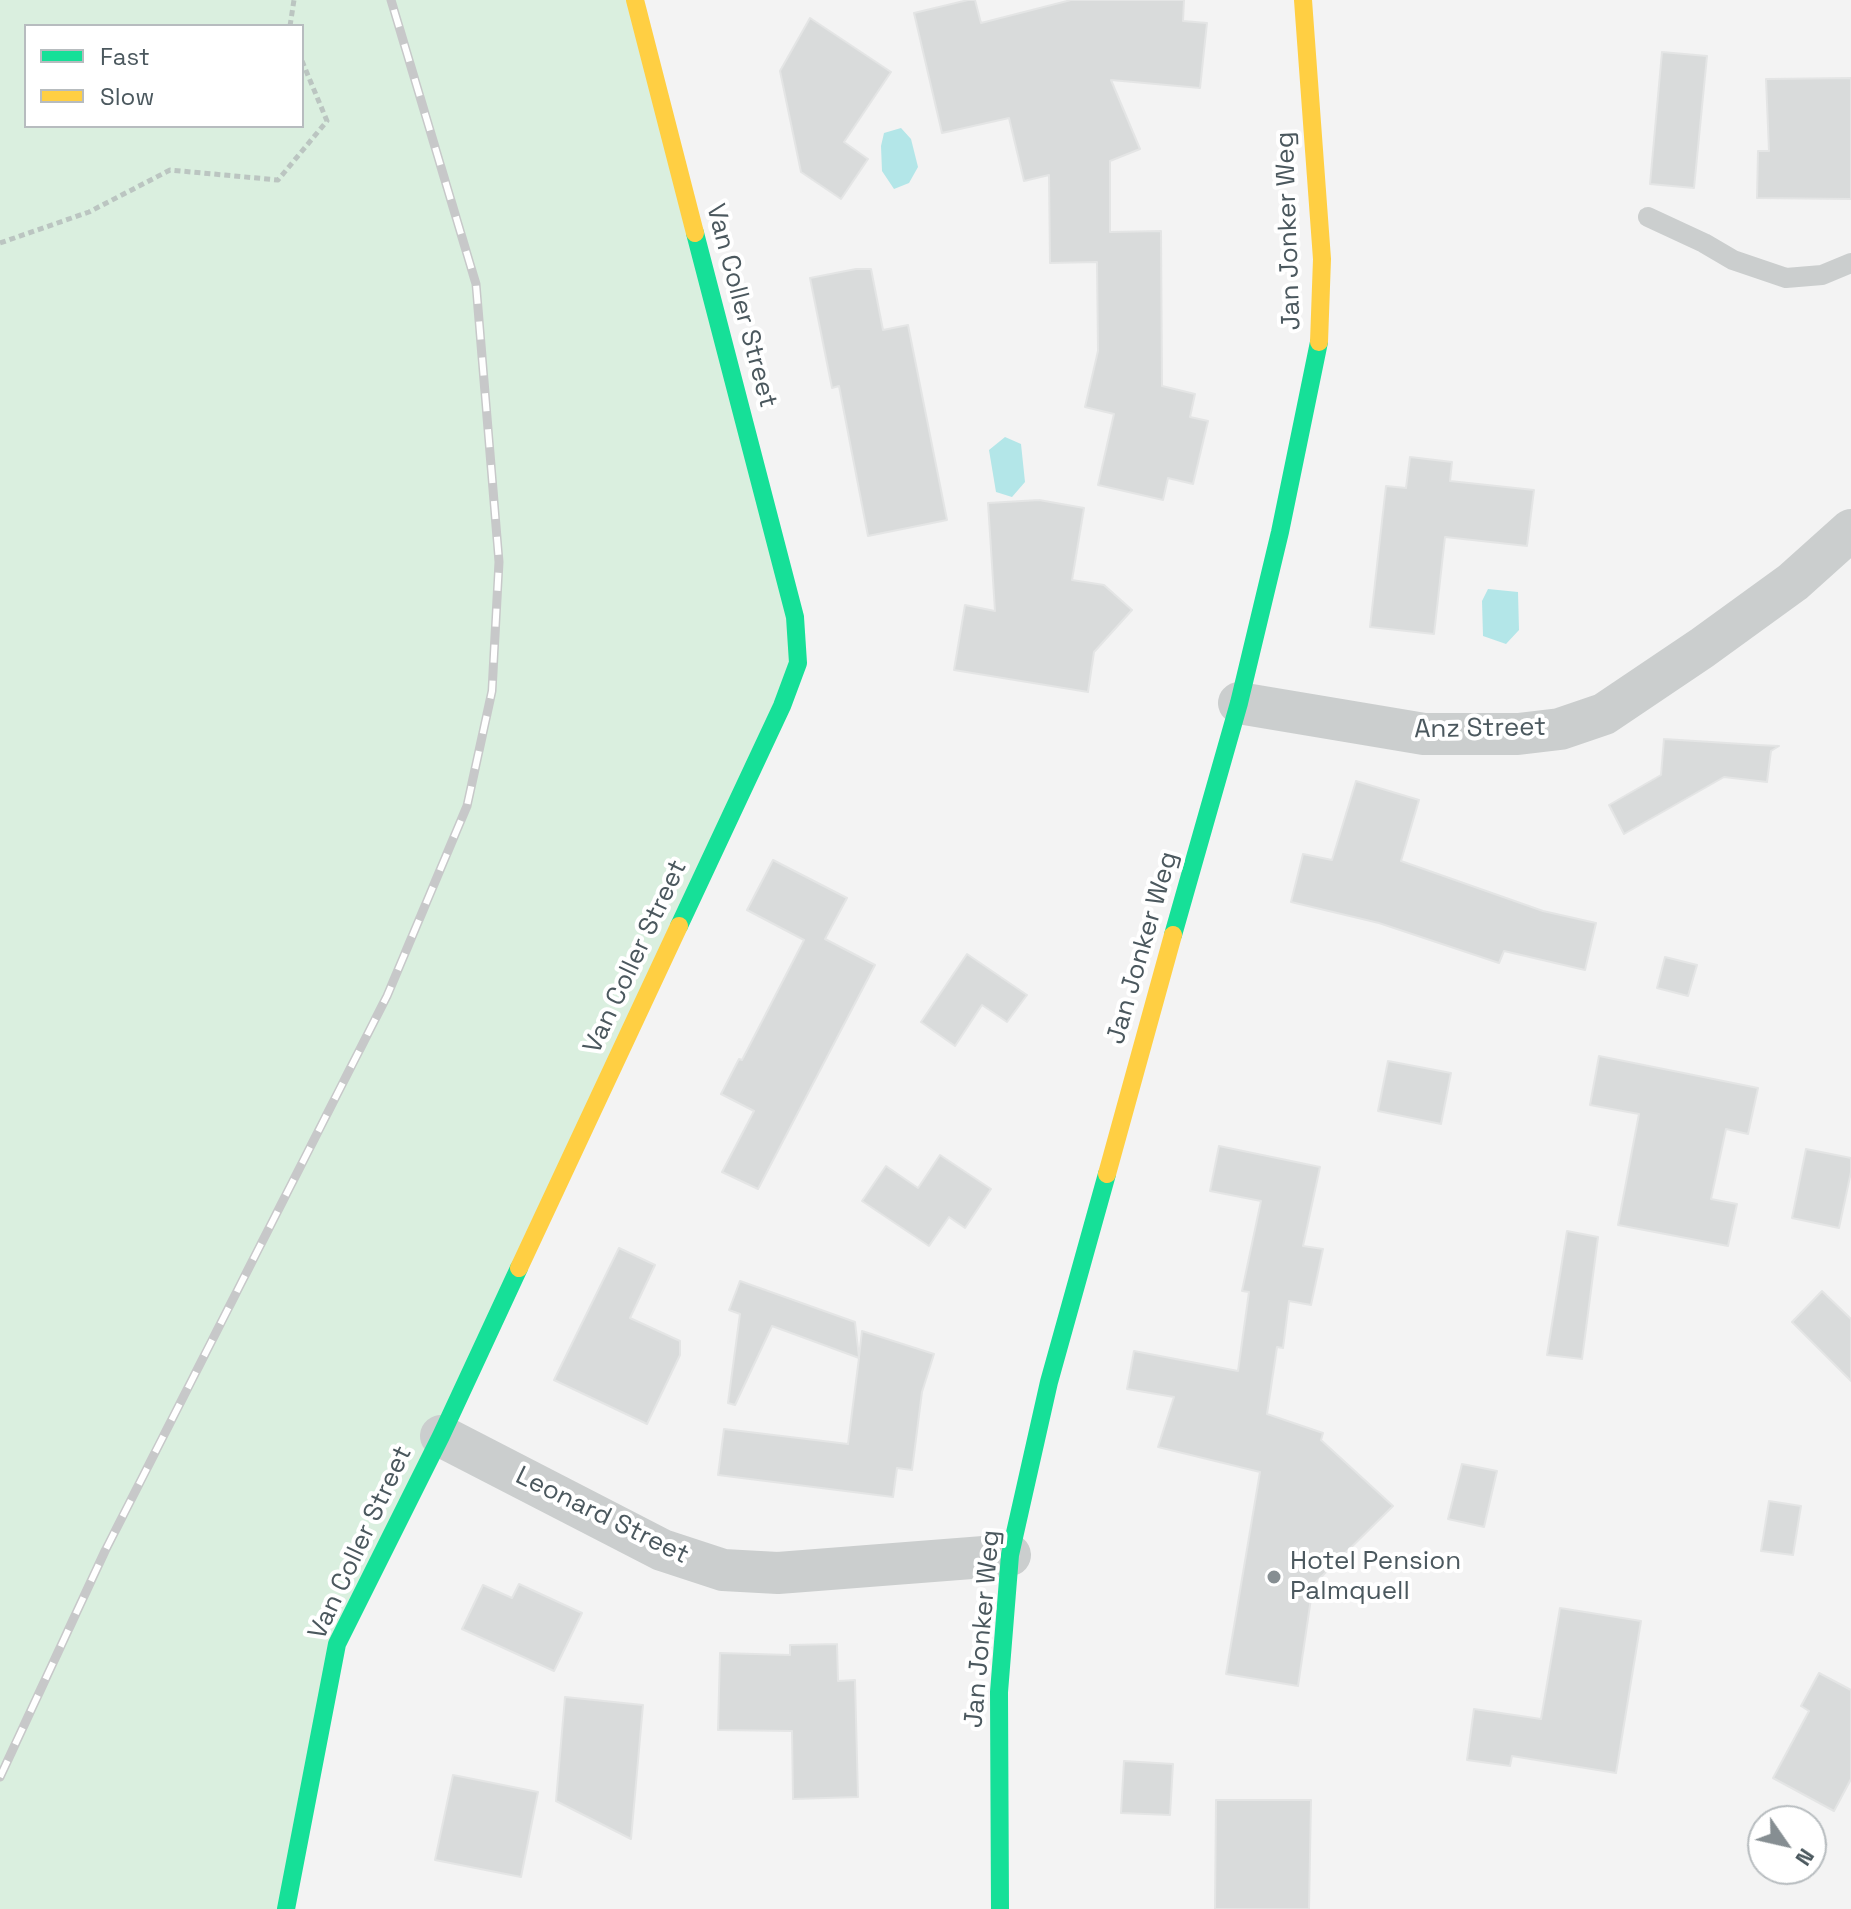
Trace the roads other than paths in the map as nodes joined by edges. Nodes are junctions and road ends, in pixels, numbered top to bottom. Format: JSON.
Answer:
{"nodes":[{"id":1,"x":635,"y":0,"type":"edge"},
{"id":2,"x":1303,"y":0,"type":"edge"},
{"id":3,"x":1648,"y":217,"type":"dead end"},
{"id":4,"x":1851,"y":263,"type":"edge"},
{"id":5,"x":1851,"y":530,"type":"edge"},
{"id":6,"x":1239,"y":703,"type":"junction"},
{"id":7,"x":441,"y":1436,"type":"junction"},
{"id":8,"x":1010,"y":1555,"type":"junction"},
{"id":9,"x":286,"y":1909,"type":"edge"},
{"id":10,"x":1000,"y":1909,"type":"edge"}],
"edges":[{"from":1,"to":7,"type":"street","name":"Van Coller Street"},
{"from":2,"to":6,"type":"street","name":"Jan Jonker Weg"},
{"from":3,"to":4,"type":"lane"},
{"from":5,"to":6,"type":"street","name":"Anz Street"},
{"from":6,"to":8,"type":"street","name":"Jan Jonker Weg"},
{"from":7,"to":8,"type":"street","name":"Leonard Street"},
{"from":7,"to":9,"type":"street","name":"Van Coller Street"},
{"from":8,"to":10,"type":"street","name":"Jan Jonker Weg"}]}
